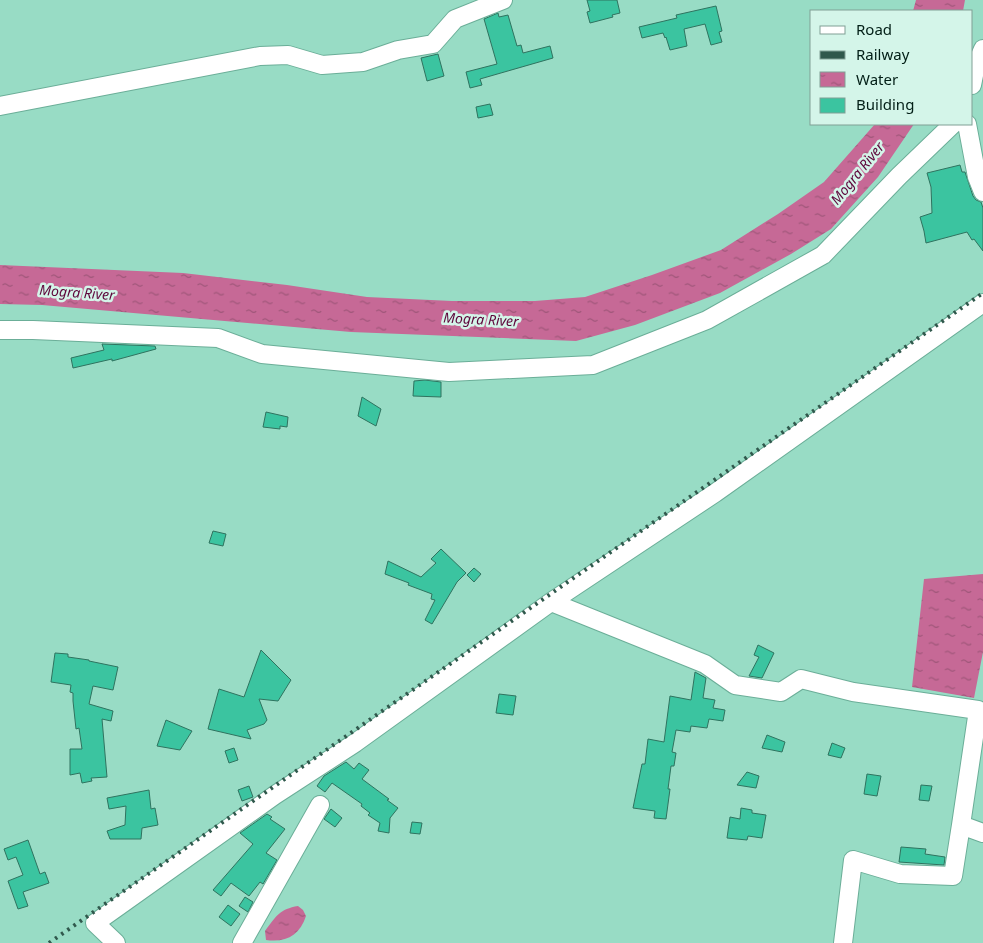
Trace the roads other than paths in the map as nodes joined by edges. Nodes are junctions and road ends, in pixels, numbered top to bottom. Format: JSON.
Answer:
{"nodes":[{"id":1,"x":503,"y":0,"type":"edge"},
{"id":2,"x":983,"y":49,"type":"edge"},
{"id":3,"x":973,"y":80,"type":"edge"},
{"id":4,"x":0,"y":106,"type":"edge"},
{"id":5,"x":953,"y":125,"type":"edge"},
{"id":6,"x":968,"y":125,"type":"edge"},
{"id":7,"x":983,"y":192,"type":"edge"},
{"id":8,"x":983,"y":303,"type":"edge"},
{"id":9,"x":0,"y":330,"type":"edge"},
{"id":10,"x":550,"y":602,"type":"junction"},
{"id":11,"x":320,"y":805,"type":"dead end"},
{"id":12,"x":961,"y":825,"type":"junction"},
{"id":13,"x":983,"y":833,"type":"edge"},
{"id":14,"x":116,"y":943,"type":"edge"},
{"id":15,"x":242,"y":943,"type":"edge"},
{"id":16,"x":843,"y":943,"type":"edge"}],
"edges":[{"from":1,"to":4,"type":"street"},
{"from":2,"to":3,"type":"street"},
{"from":5,"to":9,"type":"street"},
{"from":6,"to":7,"type":"street"},
{"from":8,"to":10,"type":"street"},
{"from":10,"to":12,"type":"street"},
{"from":10,"to":14,"type":"street"},
{"from":11,"to":15,"type":"street"},
{"from":12,"to":13,"type":"street"},
{"from":12,"to":16,"type":"street"}]}
